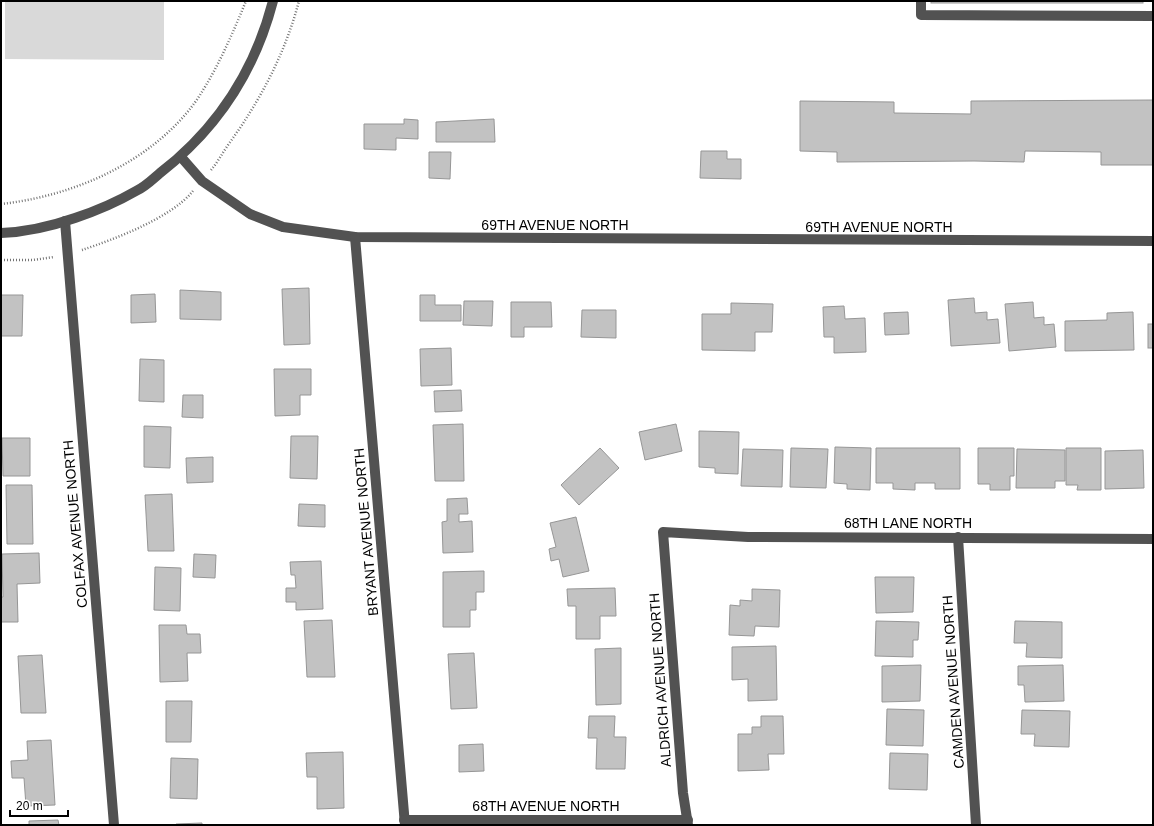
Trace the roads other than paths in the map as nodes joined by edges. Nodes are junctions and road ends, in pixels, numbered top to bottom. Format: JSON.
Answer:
{"nodes":[{"id":1,"x":273,"y":1,"type":"edge"},
{"id":2,"x":921,"y":1,"type":"edge"},
{"id":3,"x":1153,"y":16,"type":"edge"},
{"id":4,"x":181,"y":157,"type":"junction"},
{"id":5,"x":65,"y":221,"type":"junction"},
{"id":6,"x":1,"y":233,"type":"edge"},
{"id":7,"x":355,"y":237,"type":"junction"},
{"id":8,"x":1153,"y":241,"type":"edge"},
{"id":9,"x":663,"y":532,"type":"joint"},
{"id":10,"x":958,"y":537,"type":"junction"},
{"id":11,"x":1153,"y":539,"type":"edge"},
{"id":12,"x":404,"y":822,"type":"edge"},
{"id":13,"x":688,"y":822,"type":"edge"},
{"id":14,"x":114,"y":825,"type":"edge"},
{"id":15,"x":976,"y":825,"type":"edge"}],
"edges":[{"from":1,"to":4,"type":"street"},
{"from":2,"to":3,"type":"street"},
{"from":4,"to":5,"type":"street"},
{"from":4,"to":7,"type":"street","name":"69TH AVENUE NORTH"},
{"from":5,"to":6,"type":"street"},
{"from":5,"to":14,"type":"street","name":"COLFAX AVENUE NORTH"},
{"from":7,"to":8,"type":"street","name":"69TH AVENUE NORTH"},
{"from":7,"to":12,"type":"street","name":"BRYANT AVENUE NORTH"},
{"from":9,"to":10,"type":"street","name":"68TH LANE NORTH"},
{"from":9,"to":13,"type":"street","name":"ALDRICH AVENUE NORTH"},
{"from":10,"to":11,"type":"street","name":"68TH LANE NORTH"},
{"from":10,"to":15,"type":"street","name":"CAMDEN AVENUE NORTH"},
{"from":12,"to":13,"type":"street","name":"68TH AVENUE NORTH"}]}
